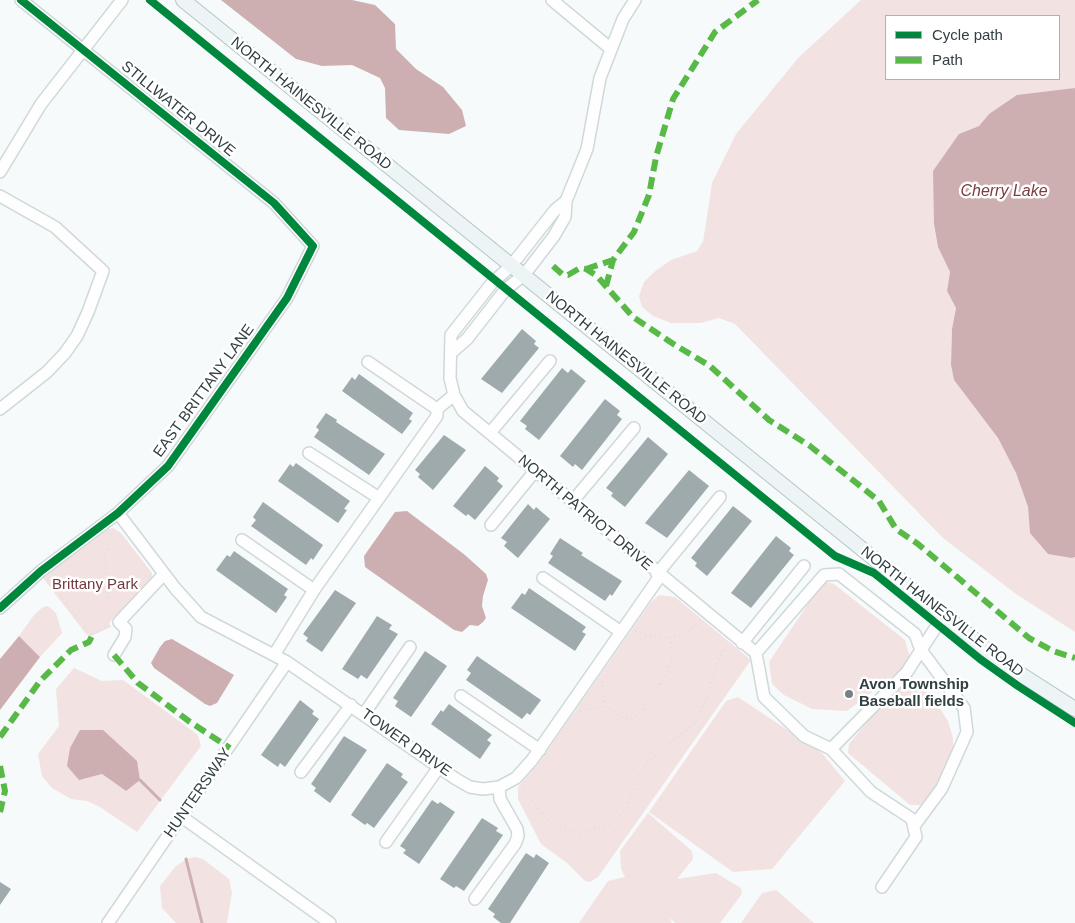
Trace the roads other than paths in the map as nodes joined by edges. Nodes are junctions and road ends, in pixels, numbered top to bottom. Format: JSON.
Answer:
{"nodes":[{"id":1,"x":21,"y":0,"type":"edge"},
{"id":2,"x":122,"y":0,"type":"edge"},
{"id":3,"x":184,"y":0,"type":"edge"},
{"id":4,"x":552,"y":0,"type":"edge"},
{"id":5,"x":635,"y":0,"type":"edge"},
{"id":6,"x":611,"y":49,"type":"junction"},
{"id":7,"x":83,"y":50,"type":"junction"},
{"id":8,"x":0,"y":172,"type":"edge"},
{"id":9,"x":0,"y":196,"type":"edge"},
{"id":10,"x":566,"y":201,"type":"junction"},
{"id":11,"x":313,"y":246,"type":"joint"},
{"id":12,"x":512,"y":266,"type":"junction"},
{"id":13,"x":524,"y":275,"type":"junction"},
{"id":14,"x":452,"y":352,"type":"junction"},
{"id":15,"x":550,"y":361,"type":"dead end"},
{"id":16,"x":368,"y":362,"type":"dead end"},
{"id":17,"x":454,"y":395,"type":"junction"},
{"id":18,"x":0,"y":409,"type":"edge"},
{"id":19,"x":437,"y":409,"type":"junction"},
{"id":20,"x":634,"y":428,"type":"dead end"},
{"id":21,"x":490,"y":433,"type":"junction"},
{"id":22,"x":309,"y":453,"type":"dead end"},
{"id":23,"x":535,"y":471,"type":"junction"},
{"id":24,"x":720,"y":497,"type":"dead end"},
{"id":25,"x":379,"y":498,"type":"junction"},
{"id":26,"x":572,"y":502,"type":"junction"},
{"id":27,"x":118,"y":513,"type":"junction"},
{"id":28,"x":490,"y":525,"type":"dead end"},
{"id":29,"x":242,"y":540,"type":"dead end"},
{"id":30,"x":804,"y":566,"type":"dead end"},
{"id":31,"x":164,"y":574,"type":"junction"},
{"id":32,"x":658,"y":575,"type":"junction"},
{"id":33,"x":543,"y":578,"type":"dead end"},
{"id":34,"x":314,"y":590,"type":"junction"},
{"id":35,"x":0,"y":608,"type":"edge"},
{"id":36,"x":944,"y":615,"type":"junction"},
{"id":37,"x":622,"y":632,"type":"junction"},
{"id":38,"x":742,"y":642,"type":"junction"},
{"id":39,"x":410,"y":647,"type":"dead end"},
{"id":40,"x":921,"y":650,"type":"junction"},
{"id":41,"x":756,"y":653,"type":"junction"},
{"id":42,"x":114,"y":654,"type":"dead end"},
{"id":43,"x":274,"y":655,"type":"junction"},
{"id":44,"x":287,"y":662,"type":"junction"},
{"id":45,"x":461,"y":696,"type":"dead end"},
{"id":46,"x":351,"y":705,"type":"junction"},
{"id":47,"x":1075,"y":709,"type":"edge"},
{"id":48,"x":364,"y":714,"type":"junction"},
{"id":49,"x":830,"y":749,"type":"junction"},
{"id":50,"x":540,"y":750,"type":"junction"},
{"id":51,"x":439,"y":767,"type":"junction"},
{"id":52,"x":301,"y":772,"type":"dead end"},
{"id":53,"x":499,"y":787,"type":"junction"},
{"id":54,"x":182,"y":817,"type":"junction"},
{"id":55,"x":914,"y":826,"type":"junction"},
{"id":56,"x":386,"y":842,"type":"dead end"},
{"id":57,"x":882,"y":887,"type":"dead end"},
{"id":58,"x":475,"y":899,"type":"dead end"},
{"id":59,"x":108,"y":923,"type":"edge"},
{"id":60,"x":330,"y":923,"type":"edge"}],
"edges":[{"from":1,"to":7,"type":"street","name":"STILLWATER DRIVE"},
{"from":2,"to":7,"type":"street"},
{"from":3,"to":12,"type":"main road","name":"NORTH HAINESVILLE ROAD"},
{"from":4,"to":6,"type":"street"},
{"from":5,"to":6,"type":"street"},
{"from":6,"to":10,"type":"street"},
{"from":7,"to":8,"type":"street"},
{"from":7,"to":11,"type":"street","name":"STILLWATER DRIVE"},
{"from":9,"to":18,"type":"street"},
{"from":10,"to":12,"type":"street","name":"NORTH PATRIOT DRIVE"},
{"from":10,"to":13,"type":"street"},
{"from":11,"to":27,"type":"street","name":"EAST BRITTANY LANE"},
{"from":12,"to":13,"type":"main road","name":"NORTH HAINESVILLE ROAD"},
{"from":12,"to":14,"type":"street","name":"NORTH PATRIOT DRIVE"},
{"from":13,"to":14,"type":"street"},
{"from":13,"to":36,"type":"main road","name":"NORTH HAINESVILLE ROAD"},
{"from":14,"to":17,"type":"street","name":"NORTH PATRIOT DRIVE"},
{"from":15,"to":21,"type":"street"},
{"from":16,"to":19,"type":"street"},
{"from":17,"to":19,"type":"street"},
{"from":17,"to":21,"type":"street","name":"NORTH PATRIOT DRIVE"},
{"from":19,"to":25,"type":"street"},
{"from":20,"to":26,"type":"street"},
{"from":21,"to":23,"type":"street","name":"NORTH PATRIOT DRIVE"},
{"from":22,"to":25,"type":"street"},
{"from":23,"to":26,"type":"street","name":"NORTH PATRIOT DRIVE"},
{"from":23,"to":28,"type":"street"},
{"from":24,"to":32,"type":"street"},
{"from":25,"to":34,"type":"street"},
{"from":26,"to":32,"type":"street","name":"NORTH PATRIOT DRIVE"},
{"from":27,"to":31,"type":"street","name":"TOWER DRIVE"},
{"from":27,"to":35,"type":"street","name":"EAST BRITTANY LANE"},
{"from":29,"to":34,"type":"street"},
{"from":30,"to":38,"type":"street"},
{"from":31,"to":42,"type":"street"},
{"from":31,"to":43,"type":"street","name":"TOWER DRIVE"},
{"from":32,"to":37,"type":"street"},
{"from":32,"to":38,"type":"street","name":"NORTH PATRIOT DRIVE"},
{"from":33,"to":37,"type":"street"},
{"from":34,"to":43,"type":"street"},
{"from":36,"to":40,"type":"street"},
{"from":36,"to":47,"type":"main road","name":"NORTH HAINESVILLE ROAD"},
{"from":37,"to":50,"type":"street"},
{"from":38,"to":41,"type":"street","name":"NORTH PATRIOT DRIVE"},
{"from":39,"to":48,"type":"street"},
{"from":40,"to":41,"type":"street"},
{"from":40,"to":49,"type":"street"},
{"from":40,"to":55,"type":"street"},
{"from":41,"to":49,"type":"street"},
{"from":43,"to":44,"type":"street","name":"TOWER DRIVE"},
{"from":44,"to":46,"type":"street","name":"TOWER DRIVE"},
{"from":44,"to":54,"type":"street","name":"HUNTERSWAY"},
{"from":45,"to":50,"type":"street"},
{"from":46,"to":48,"type":"street","name":"TOWER DRIVE"},
{"from":46,"to":52,"type":"street"},
{"from":48,"to":51,"type":"street","name":"TOWER DRIVE"},
{"from":49,"to":55,"type":"street"},
{"from":50,"to":53,"type":"street"},
{"from":51,"to":53,"type":"street","name":"TOWER DRIVE"},
{"from":51,"to":56,"type":"street"},
{"from":53,"to":58,"type":"street"},
{"from":54,"to":59,"type":"street","name":"HUNTERSWAY"},
{"from":54,"to":60,"type":"street"},
{"from":55,"to":57,"type":"street"}]}
